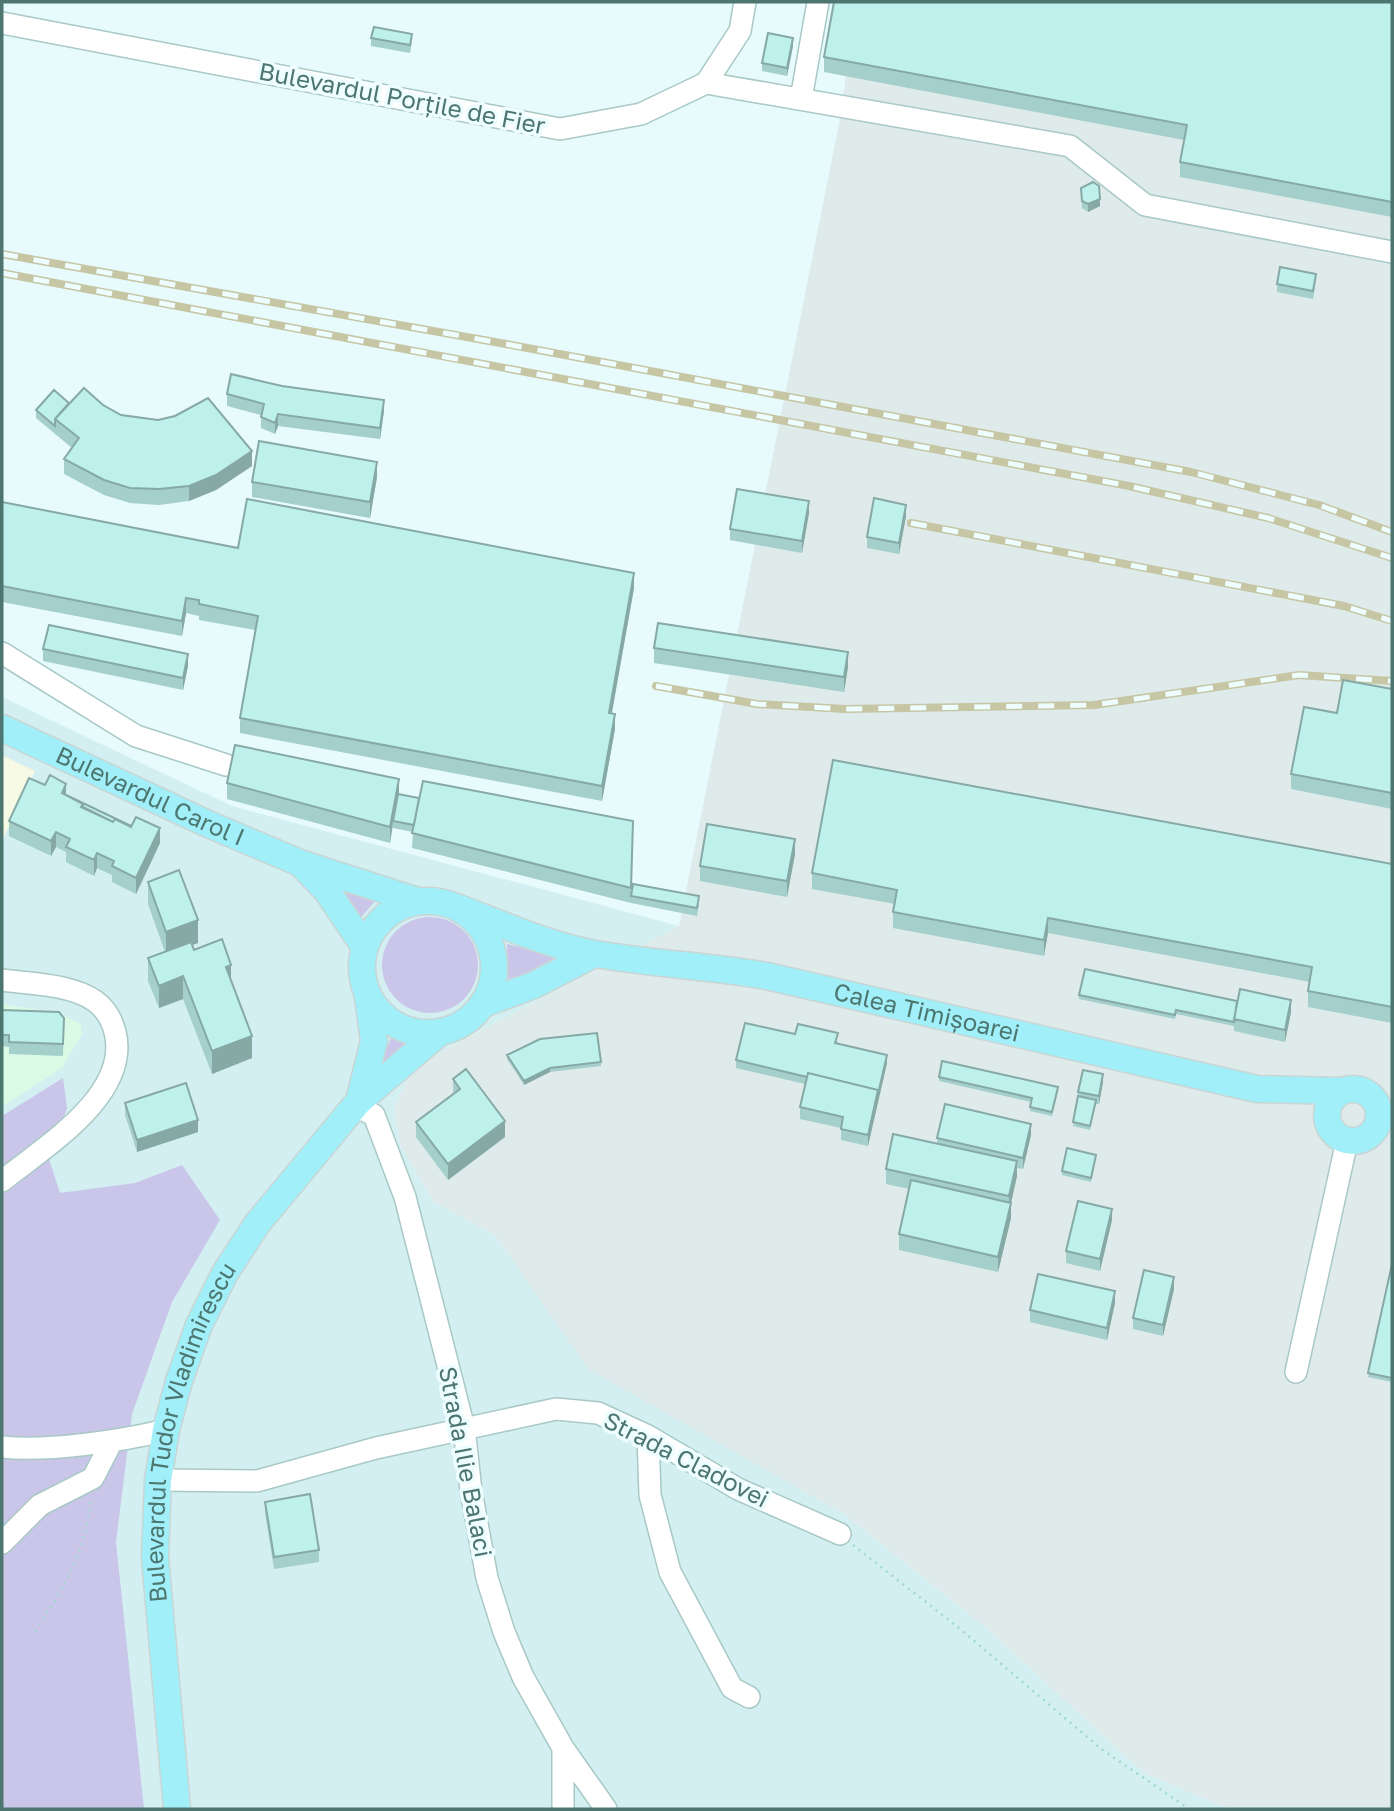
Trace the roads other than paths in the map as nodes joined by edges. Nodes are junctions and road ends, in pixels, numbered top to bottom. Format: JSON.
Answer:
{"nodes":[{"id":1,"x":745,"y":2,"type":"edge"},
{"id":2,"x":818,"y":2,"type":"edge"},
{"id":3,"x":2,"y":23,"type":"edge"},
{"id":4,"x":706,"y":83,"type":"junction"},
{"id":5,"x":801,"y":99,"type":"junction"},
{"id":6,"x":1392,"y":252,"type":"edge"},
{"id":7,"x":2,"y":653,"type":"edge"},
{"id":8,"x":2,"y":728,"type":"edge"},
{"id":9,"x":226,"y":765,"type":"dead end"},
{"id":10,"x":300,"y":863,"type":"junction"},
{"id":11,"x":418,"y":901,"type":"junction"},
{"id":12,"x":459,"y":908,"type":"junction"},
{"id":13,"x":364,"y":946,"type":"junction"},
{"id":14,"x":594,"y":954,"type":"junction"},
{"id":15,"x":2,"y":980,"type":"edge"},
{"id":16,"x":367,"y":995,"type":"junction"},
{"id":17,"x":483,"y":1010,"type":"junction"},
{"id":18,"x":448,"y":1032,"type":"junction"},
{"id":19,"x":1257,"y":1089,"type":"junction"},
{"id":20,"x":1341,"y":1091,"type":"junction"},
{"id":21,"x":357,"y":1103,"type":"junction"},
{"id":22,"x":1384,"y":1104,"type":"edge"},
{"id":23,"x":1360,"y":1134,"type":"edge"},
{"id":24,"x":2,"y":1181,"type":"edge"},
{"id":25,"x":1296,"y":1372,"type":"dead end"},
{"id":26,"x":464,"y":1428,"type":"junction"},
{"id":27,"x":166,"y":1430,"type":"junction"},
{"id":28,"x":648,"y":1436,"type":"junction"},
{"id":29,"x":112,"y":1441,"type":"junction"},
{"id":30,"x":2,"y":1447,"type":"edge"},
{"id":31,"x":158,"y":1480,"type":"junction"},
{"id":32,"x":840,"y":1534,"type":"road end"},
{"id":33,"x":2,"y":1543,"type":"edge"},
{"id":34,"x":749,"y":1697,"type":"dead end"},
{"id":35,"x":563,"y":1748,"type":"junction"},
{"id":36,"x":177,"y":1809,"type":"edge"},
{"id":37,"x":563,"y":1809,"type":"edge"},
{"id":38,"x":606,"y":1809,"type":"edge"}],
"edges":[{"from":1,"to":4,"type":"street"},
{"from":2,"to":5,"type":"street"},
{"from":3,"to":4,"type":"street","name":"Bulevardul Porțile de Fier"},
{"from":4,"to":5,"type":"street"},
{"from":5,"to":6,"type":"street"},
{"from":7,"to":9,"type":"street"},
{"from":8,"to":10,"type":"main road","name":"Bulevardul Carol I"},
{"from":10,"to":11,"type":"main road","name":"Bulevardul Carol I"},
{"from":10,"to":13,"type":"main road","name":"Bulevardul Carol I"},
{"from":11,"to":12,"type":"main road"},
{"from":11,"to":13,"type":"main road"},
{"from":12,"to":14,"type":"main road","name":"Calea Timișoarei"},
{"from":12,"to":17,"type":"main road"},
{"from":13,"to":16,"type":"main road"},
{"from":14,"to":17,"type":"main road"},
{"from":14,"to":19,"type":"main road","name":"Calea Timișoarei"},
{"from":15,"to":24,"type":"street"},
{"from":16,"to":18,"type":"main road"},
{"from":16,"to":21,"type":"main road","name":"Bulevardul Tudor Vladimirescu"},
{"from":17,"to":18,"type":"main road"},
{"from":18,"to":21,"type":"main road","name":"Bulevardul Tudor Vladimirescu"},
{"from":19,"to":20,"type":"main road","name":"Calea Timișoarei"},
{"from":19,"to":23,"type":"main road","name":"Calea Timișoarei"},
{"from":20,"to":22,"type":"main road","name":"Calea Timișoarei"},
{"from":20,"to":23,"type":"main road"},
{"from":21,"to":26,"type":"street","name":"Strada Ilie Balaci"},
{"from":21,"to":27,"type":"main road","name":"Bulevardul Tudor Vladimirescu"},
{"from":22,"to":23,"type":"main road"},
{"from":23,"to":25,"type":"street"},
{"from":26,"to":28,"type":"street","name":"Strada Cladovei"},
{"from":26,"to":31,"type":"street","name":"Strada Cladovei"},
{"from":26,"to":35,"type":"street","name":"Strada Ilie Balaci"},
{"from":27,"to":29,"type":"street"},
{"from":27,"to":31,"type":"main road","name":"Bulevardul Tudor Vladimirescu"},
{"from":28,"to":32,"type":"street","name":"Strada Cladovei"},
{"from":28,"to":34,"type":"street"},
{"from":29,"to":30,"type":"street"},
{"from":29,"to":33,"type":"street"},
{"from":31,"to":36,"type":"main road","name":"Bulevardul Tudor Vladimirescu"},
{"from":35,"to":37,"type":"street"},
{"from":35,"to":38,"type":"street","name":"Strada Ilie Balaci"}]}
